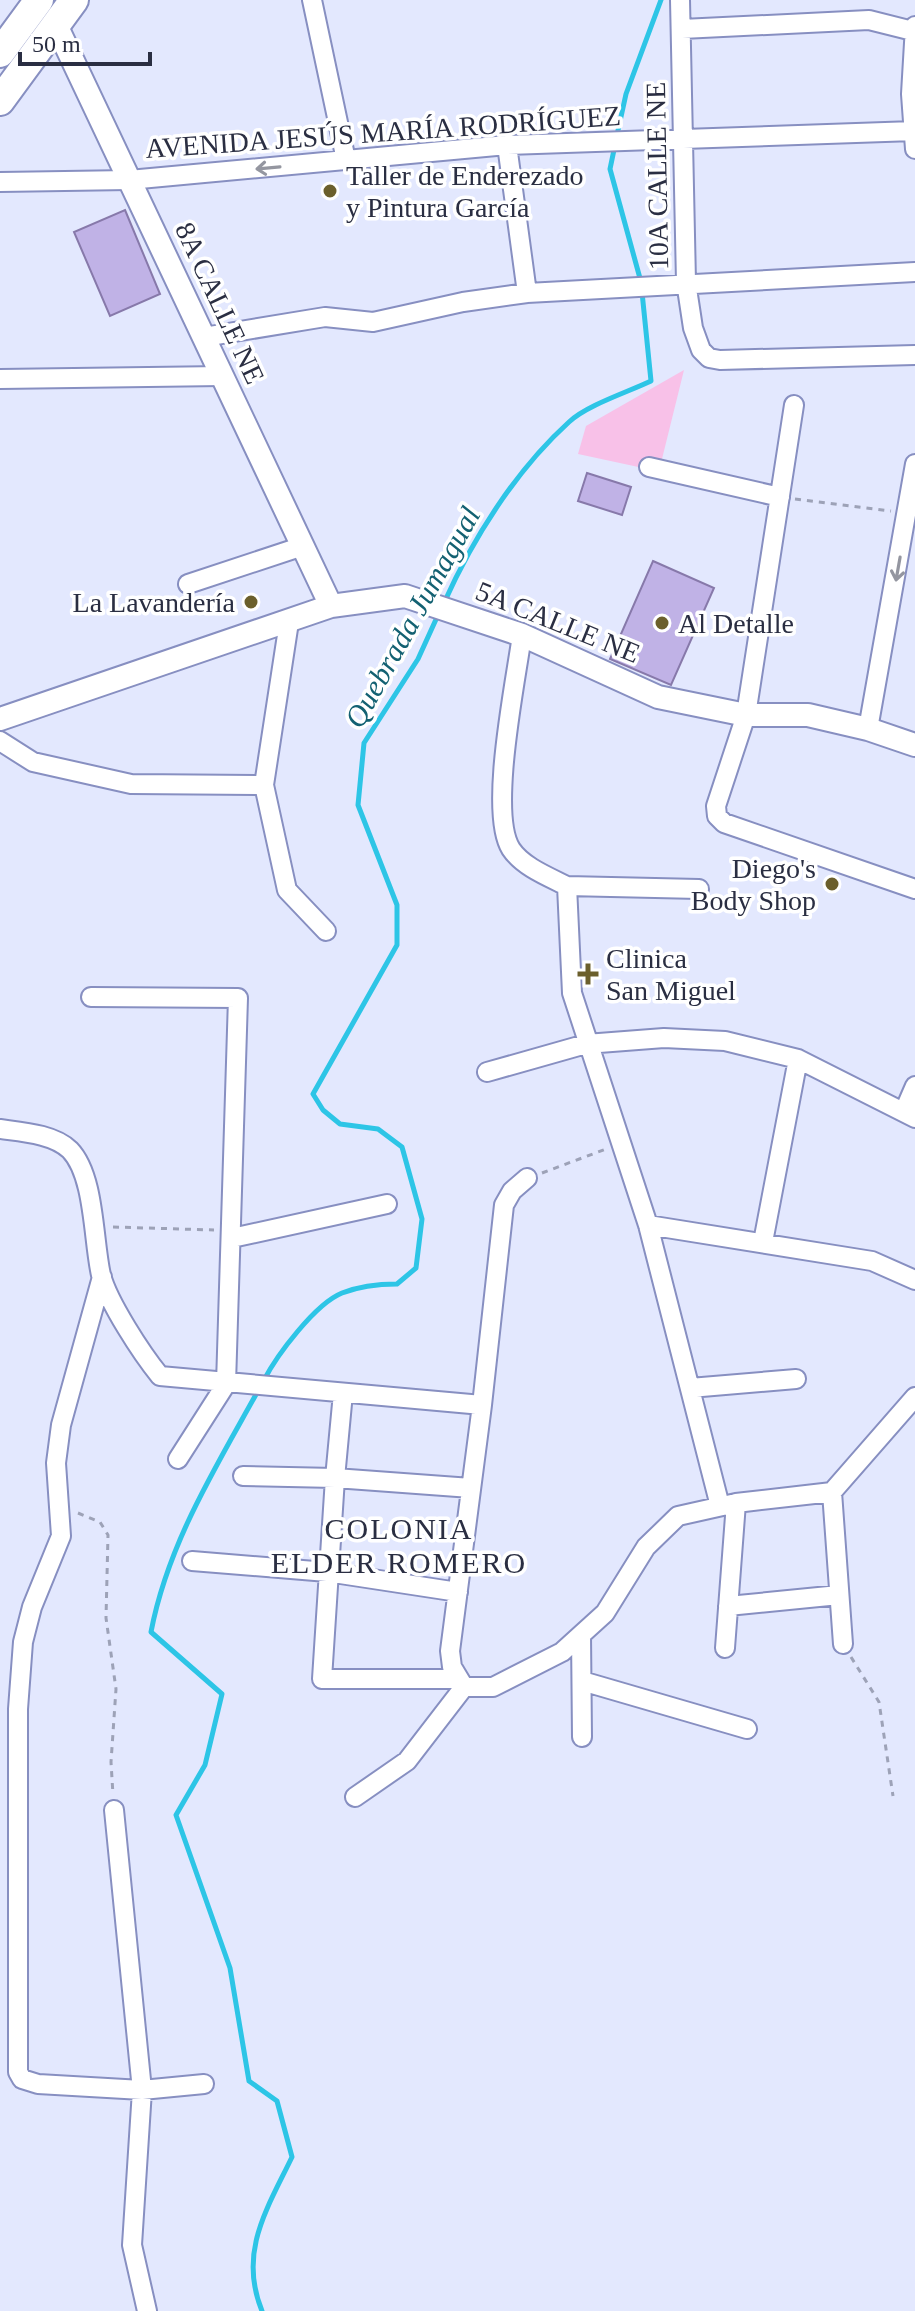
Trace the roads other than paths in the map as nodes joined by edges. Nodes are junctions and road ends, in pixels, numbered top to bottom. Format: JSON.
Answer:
{"nodes":[{"id":1,"x":39,"y":0,"type":"edge"},
{"id":2,"x":74,"y":0,"type":"edge"},
{"id":3,"x":312,"y":0,"type":"edge"},
{"id":4,"x":680,"y":0,"type":"edge"},
{"id":5,"x":56,"y":25,"type":"junction"},
{"id":6,"x":914,"y":28,"type":"edge"},
{"id":7,"x":682,"y":29,"type":"junction"},
{"id":8,"x":0,"y":53,"type":"edge"},
{"id":9,"x":913,"y":95,"type":"edge"},
{"id":10,"x":0,"y":101,"type":"edge"},
{"id":11,"x":686,"y":140,"type":"junction"},
{"id":12,"x":914,"y":140,"type":"edge"},
{"id":13,"x":507,"y":145,"type":"junction"},
{"id":14,"x":346,"y":160,"type":"junction"},
{"id":15,"x":129,"y":180,"type":"junction"},
{"id":16,"x":0,"y":182,"type":"edge"},
{"id":17,"x":915,"y":272,"type":"edge"},
{"id":18,"x":686,"y":282,"type":"junction"},
{"id":19,"x":527,"y":293,"type":"junction"},
{"id":20,"x":204,"y":337,"type":"junction"},
{"id":21,"x":915,"y":355,"type":"edge"},
{"id":22,"x":222,"y":376,"type":"junction"},
{"id":23,"x":0,"y":379,"type":"edge"},
{"id":24,"x":794,"y":405,"type":"dead end"},
{"id":25,"x":915,"y":464,"type":"edge"},
{"id":26,"x":649,"y":467,"type":"dead end"},
{"id":27,"x":780,"y":497,"type":"junction"},
{"id":28,"x":303,"y":546,"type":"junction"},
{"id":29,"x":188,"y":584,"type":"dead end"},
{"id":30,"x":331,"y":606,"type":"junction"},
{"id":31,"x":289,"y":622,"type":"junction"},
{"id":32,"x":522,"y":635,"type":"junction"},
{"id":33,"x":746,"y":715,"type":"junction"},
{"id":34,"x":0,"y":719,"type":"edge"},
{"id":35,"x":868,"y":729,"type":"junction"},
{"id":36,"x":0,"y":741,"type":"edge"},
{"id":37,"x":915,"y":745,"type":"edge"},
{"id":38,"x":264,"y":785,"type":"junction"},
{"id":39,"x":567,"y":886,"type":"junction"},
{"id":40,"x":699,"y":889,"type":"dead end"},
{"id":41,"x":915,"y":889,"type":"edge"},
{"id":42,"x":326,"y":931,"type":"dead end"},
{"id":43,"x":91,"y":997,"type":"dead end"},
{"id":44,"x":586,"y":1044,"type":"junction"},
{"id":45,"x":798,"y":1059,"type":"junction"},
{"id":46,"x":487,"y":1072,"type":"dead end"},
{"id":47,"x":915,"y":1086,"type":"edge"},
{"id":48,"x":910,"y":1114,"type":"edge"},
{"id":49,"x":0,"y":1129,"type":"edge"},
{"id":50,"x":527,"y":1178,"type":"road end"},
{"id":51,"x":387,"y":1204,"type":"dead end"},
{"id":52,"x":648,"y":1225,"type":"junction"},
{"id":53,"x":232,"y":1235,"type":"junction"},
{"id":54,"x":763,"y":1242,"type":"junction"},
{"id":55,"x":102,"y":1277,"type":"junction"},
{"id":56,"x":915,"y":1280,"type":"edge"},
{"id":57,"x":796,"y":1379,"type":"dead end"},
{"id":58,"x":226,"y":1384,"type":"junction"},
{"id":59,"x":690,"y":1388,"type":"junction"},
{"id":60,"x":343,"y":1393,"type":"junction"},
{"id":61,"x":915,"y":1397,"type":"edge"},
{"id":62,"x":482,"y":1405,"type":"junction"},
{"id":63,"x":178,"y":1459,"type":"dead end"},
{"id":64,"x":243,"y":1476,"type":"dead end"},
{"id":65,"x":335,"y":1478,"type":"junction"},
{"id":66,"x":471,"y":1488,"type":"junction"},
{"id":67,"x":832,"y":1492,"type":"junction"},
{"id":68,"x":728,"y":1504,"type":"junction"},
{"id":69,"x":192,"y":1561,"type":"dead end"},
{"id":70,"x":327,"y":1572,"type":"junction"},
{"id":71,"x":458,"y":1592,"type":"junction"},
{"id":72,"x":839,"y":1595,"type":"junction"},
{"id":73,"x":728,"y":1606,"type":"junction"},
{"id":74,"x":581,"y":1635,"type":"junction"},
{"id":75,"x":843,"y":1644,"type":"road end"},
{"id":76,"x":725,"y":1648,"type":"dead end"},
{"id":77,"x":582,"y":1681,"type":"junction"},
{"id":78,"x":462,"y":1683,"type":"junction"},
{"id":79,"x":747,"y":1729,"type":"dead end"},
{"id":80,"x":582,"y":1737,"type":"dead end"},
{"id":81,"x":355,"y":1797,"type":"dead end"},
{"id":82,"x":114,"y":1810,"type":"road end"},
{"id":83,"x":8,"y":2009,"type":"edge"},
{"id":84,"x":204,"y":2084,"type":"dead end"},
{"id":85,"x":142,"y":2090,"type":"junction"},
{"id":86,"x":143,"y":2308,"type":"edge"}],
"edges":[{"from":1,"to":8,"type":"main road"},
{"from":2,"to":5,"type":"main road"},
{"from":3,"to":14,"type":"street"},
{"from":4,"to":7,"type":"street","name":"10A CALLE NE"},
{"from":5,"to":10,"type":"main road"},
{"from":5,"to":15,"type":"street","name":"8A CALLE NE"},
{"from":6,"to":7,"type":"street"},
{"from":6,"to":9,"type":"street"},
{"from":7,"to":11,"type":"street","name":"10A CALLE NE"},
{"from":9,"to":12,"type":"street"},
{"from":11,"to":12,"type":"street","name":"AVENIDA JESÚS MARÍA RODRÍGUEZ"},
{"from":11,"to":13,"type":"street","name":"AVENIDA JESÚS MARÍA RODRÍGUEZ"},
{"from":11,"to":18,"type":"street","name":"10A CALLE NE"},
{"from":13,"to":14,"type":"street","name":"AVENIDA JESÚS MARÍA RODRÍGUEZ"},
{"from":13,"to":19,"type":"street"},
{"from":14,"to":15,"type":"street","name":"AVENIDA JESÚS MARÍA RODRÍGUEZ","one_way":true},
{"from":15,"to":16,"type":"street","name":"AVENIDA JESÚS MARÍA RODRÍGUEZ"},
{"from":15,"to":20,"type":"street","name":"8A CALLE NE"},
{"from":17,"to":18,"type":"street"},
{"from":18,"to":19,"type":"street"},
{"from":18,"to":21,"type":"street","name":"10A CALLE NE"},
{"from":19,"to":20,"type":"street"},
{"from":20,"to":22,"type":"street","name":"8A CALLE NE"},
{"from":22,"to":23,"type":"street"},
{"from":22,"to":28,"type":"street","name":"8A CALLE NE"},
{"from":24,"to":27,"type":"street"},
{"from":25,"to":35,"type":"street","one_way":true},
{"from":26,"to":27,"type":"street"},
{"from":27,"to":33,"type":"street"},
{"from":28,"to":29,"type":"street"},
{"from":28,"to":30,"type":"street","name":"8A CALLE NE"},
{"from":30,"to":31,"type":"street","name":"5A CALLE NE"},
{"from":30,"to":32,"type":"street","name":"5A CALLE NE"},
{"from":31,"to":34,"type":"street","name":"5A CALLE NE"},
{"from":31,"to":38,"type":"street"},
{"from":32,"to":33,"type":"street","name":"5A CALLE NE"},
{"from":32,"to":39,"type":"street"},
{"from":33,"to":35,"type":"street","name":"5A CALLE NE"},
{"from":33,"to":41,"type":"street"},
{"from":35,"to":37,"type":"street","name":"5A CALLE NE"},
{"from":36,"to":38,"type":"street"},
{"from":38,"to":42,"type":"street"},
{"from":39,"to":40,"type":"street"},
{"from":39,"to":44,"type":"street"},
{"from":43,"to":53,"type":"street"},
{"from":44,"to":45,"type":"street"},
{"from":44,"to":46,"type":"street"},
{"from":44,"to":52,"type":"street"},
{"from":45,"to":48,"type":"street"},
{"from":45,"to":54,"type":"street"},
{"from":47,"to":48,"type":"street"},
{"from":49,"to":55,"type":"street"},
{"from":50,"to":62,"type":"street"},
{"from":51,"to":53,"type":"street"},
{"from":52,"to":54,"type":"street"},
{"from":52,"to":59,"type":"street"},
{"from":53,"to":58,"type":"street"},
{"from":54,"to":56,"type":"street"},
{"from":55,"to":58,"type":"street"},
{"from":55,"to":83,"type":"street"},
{"from":57,"to":59,"type":"street"},
{"from":58,"to":60,"type":"street"},
{"from":58,"to":63,"type":"street"},
{"from":59,"to":68,"type":"street"},
{"from":60,"to":62,"type":"street"},
{"from":60,"to":65,"type":"street"},
{"from":61,"to":67,"type":"street"},
{"from":62,"to":66,"type":"street"},
{"from":64,"to":65,"type":"street"},
{"from":65,"to":66,"type":"street"},
{"from":65,"to":70,"type":"street"},
{"from":66,"to":71,"type":"street"},
{"from":67,"to":68,"type":"street"},
{"from":67,"to":72,"type":"street"},
{"from":68,"to":73,"type":"street"},
{"from":68,"to":74,"type":"street"},
{"from":69,"to":70,"type":"street"},
{"from":70,"to":71,"type":"street"},
{"from":70,"to":78,"type":"street"},
{"from":71,"to":78,"type":"street"},
{"from":72,"to":73,"type":"street"},
{"from":72,"to":75,"type":"street"},
{"from":73,"to":76,"type":"street"},
{"from":74,"to":77,"type":"street"},
{"from":74,"to":78,"type":"street"},
{"from":77,"to":79,"type":"street"},
{"from":77,"to":80,"type":"street"},
{"from":78,"to":81,"type":"street"},
{"from":82,"to":85,"type":"street"},
{"from":83,"to":85,"type":"street"},
{"from":84,"to":85,"type":"street"},
{"from":85,"to":86,"type":"street"}]}
